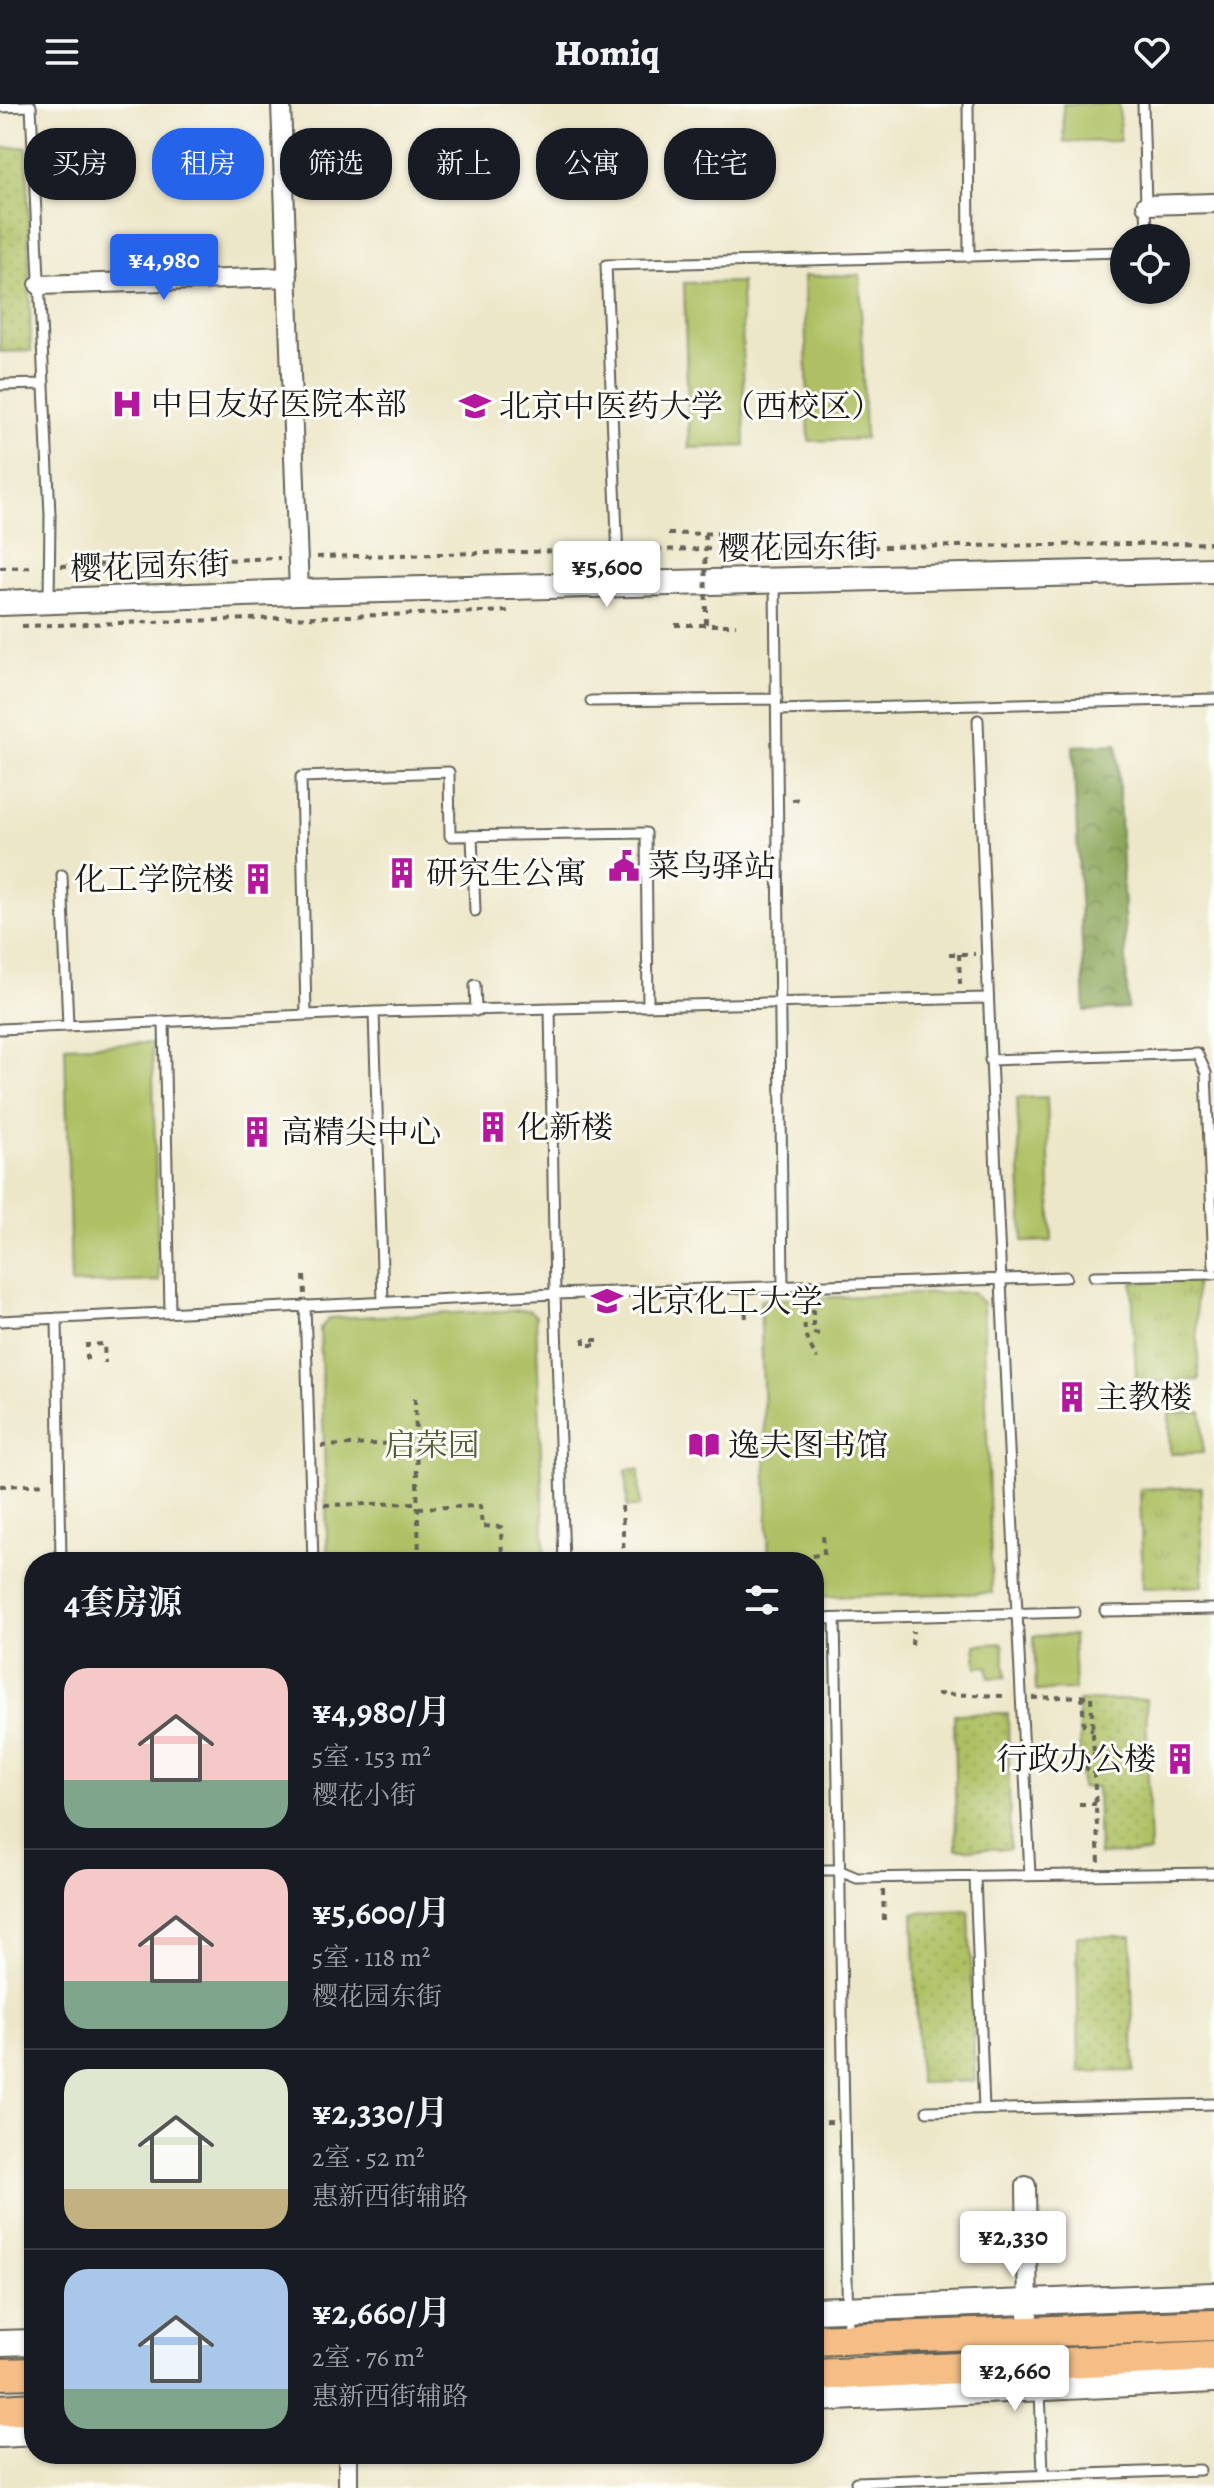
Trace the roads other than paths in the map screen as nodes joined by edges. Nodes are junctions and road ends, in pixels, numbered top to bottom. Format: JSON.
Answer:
{"nodes":[{"id":1,"x":281,"y":104,"type":"edge"},
{"id":2,"x":968,"y":104,"type":"edge"},
{"id":3,"x":1143,"y":104,"type":"edge"},
{"id":4,"x":0,"y":107,"type":"edge"},
{"id":5,"x":1214,"y":203,"type":"edge"},
{"id":6,"x":1146,"y":205,"type":"junction"},
{"id":7,"x":1147,"y":224,"type":"edge"},
{"id":8,"x":1110,"y":252,"type":"edge"},
{"id":9,"x":969,"y":256,"type":"junction"},
{"id":10,"x":288,"y":277,"type":"junction"},
{"id":11,"x":39,"y":285,"type":"junction"},
{"id":12,"x":43,"y":384,"type":"junction"},
{"id":13,"x":0,"y":385,"type":"edge"},
{"id":14,"x":1214,"y":570,"type":"edge"},
{"id":15,"x":775,"y":580,"type":"junction"},
{"id":16,"x":619,"y":584,"type":"junction"},
{"id":17,"x":299,"y":592,"type":"junction"},
{"id":18,"x":49,"y":602,"type":"junction"},
{"id":19,"x":0,"y":603,"type":"edge"},
{"id":20,"x":1214,"y":699,"type":"edge"},
{"id":21,"x":591,"y":701,"type":"dead end"},
{"id":22,"x":777,"y":704,"type":"junction"},
{"id":23,"x":978,"y":720,"type":"dead end"},
{"id":24,"x":472,"y":836,"type":"junction"},
{"id":25,"x":62,"y":875,"type":"dead end"},
{"id":26,"x":475,"y":911,"type":"dead end"},
{"id":27,"x":475,"y":985,"type":"dead end"},
{"id":28,"x":988,"y":998,"type":"junction"},
{"id":29,"x":780,"y":1003,"type":"junction"},
{"id":30,"x":648,"y":1005,"type":"junction"},
{"id":31,"x":550,"y":1008,"type":"junction"},
{"id":32,"x":476,"y":1011,"type":"junction"},
{"id":33,"x":374,"y":1012,"type":"junction"},
{"id":34,"x":306,"y":1015,"type":"junction"},
{"id":35,"x":164,"y":1021,"type":"junction"},
{"id":36,"x":68,"y":1026,"type":"junction"},
{"id":37,"x":0,"y":1029,"type":"edge"},
{"id":38,"x":990,"y":1060,"type":"junction"},
{"id":39,"x":1214,"y":1266,"type":"edge"},
{"id":40,"x":1214,"y":1274,"type":"edge"},
{"id":41,"x":1094,"y":1276,"type":"dead end"},
{"id":42,"x":1066,"y":1277,"type":"dead end"},
{"id":43,"x":1003,"y":1280,"type":"junction"},
{"id":44,"x":783,"y":1288,"type":"junction"},
{"id":45,"x":555,"y":1294,"type":"junction"},
{"id":46,"x":383,"y":1301,"type":"junction"},
{"id":47,"x":305,"y":1305,"type":"junction"},
{"id":48,"x":170,"y":1312,"type":"junction"},
{"id":49,"x":57,"y":1318,"type":"junction"},
{"id":50,"x":0,"y":1321,"type":"edge"},
{"id":51,"x":61,"y":1552,"type":"edge"},
{"id":52,"x":313,"y":1552,"type":"edge"},
{"id":53,"x":564,"y":1552,"type":"edge"},
{"id":54,"x":1214,"y":1609,"type":"edge"},
{"id":55,"x":1105,"y":1611,"type":"dead end"},
{"id":56,"x":1075,"y":1612,"type":"dead end"},
{"id":57,"x":1017,"y":1614,"type":"junction"},
{"id":58,"x":824,"y":1619,"type":"edge"},
{"id":59,"x":835,"y":1619,"type":"junction"},
{"id":60,"x":824,"y":1870,"type":"edge"},
{"id":61,"x":838,"y":1870,"type":"junction"},
{"id":62,"x":1214,"y":1873,"type":"edge"},
{"id":63,"x":1030,"y":1875,"type":"junction"},
{"id":64,"x":975,"y":1876,"type":"junction"},
{"id":65,"x":1214,"y":2104,"type":"edge"},
{"id":66,"x":984,"y":2110,"type":"junction"},
{"id":67,"x":927,"y":2111,"type":"dead end"},
{"id":68,"x":1026,"y":2186,"type":"dead end"},
{"id":69,"x":1214,"y":2295,"type":"edge"},
{"id":70,"x":824,"y":2314,"type":"edge"},
{"id":71,"x":1028,"y":2317,"type":"junction"},
{"id":72,"x":848,"y":2323,"type":"junction"},
{"id":73,"x":1214,"y":2325,"type":"edge"},
{"id":74,"x":824,"y":2335,"type":"edge"},
{"id":75,"x":24,"y":2342,"type":"edge"},
{"id":76,"x":0,"y":2343,"type":"edge"},
{"id":77,"x":1214,"y":2356,"type":"edge"},
{"id":78,"x":24,"y":2373,"type":"edge"},
{"id":79,"x":0,"y":2374,"type":"edge"},
{"id":80,"x":824,"y":2375,"type":"edge"},
{"id":81,"x":1033,"y":2377,"type":"junction"},
{"id":82,"x":1214,"y":2380,"type":"edge"},
{"id":83,"x":824,"y":2398,"type":"edge"},
{"id":84,"x":24,"y":2409,"type":"edge"},
{"id":85,"x":0,"y":2410,"type":"edge"},
{"id":86,"x":24,"y":2434,"type":"edge"},
{"id":87,"x":0,"y":2435,"type":"edge"},
{"id":88,"x":348,"y":2464,"type":"edge"},
{"id":89,"x":1200,"y":2470,"type":"dead end"},
{"id":90,"x":1043,"y":2474,"type":"junction"},
{"id":91,"x":856,"y":2482,"type":"dead end"},
{"id":92,"x":348,"y":2488,"type":"edge"}],
"edges":[{"from":1,"to":10,"type":"street"},
{"from":2,"to":9,"type":"lane"},
{"from":3,"to":6,"type":"lane"},
{"from":4,"to":11,"type":"lane"},
{"from":5,"to":6,"type":"street"},
{"from":6,"to":7,"type":"lane"},
{"from":8,"to":9,"type":"lane"},
{"from":9,"to":16,"type":"lane"},
{"from":10,"to":11,"type":"street"},
{"from":10,"to":17,"type":"street"},
{"from":11,"to":12,"type":"lane"},
{"from":12,"to":13,"type":"lane"},
{"from":12,"to":18,"type":"lane"},
{"from":14,"to":15,"type":"street","name":"樱花园东街"},
{"from":15,"to":16,"type":"street","name":"樱花园东街"},
{"from":15,"to":22,"type":"lane"},
{"from":16,"to":17,"type":"street","name":"樱花园东街"},
{"from":17,"to":18,"type":"street","name":"樱花园东街"},
{"from":18,"to":19,"type":"street","name":"樱花园东街"},
{"from":20,"to":22,"type":"lane"},
{"from":21,"to":22,"type":"lane"},
{"from":22,"to":29,"type":"lane"},
{"from":23,"to":28,"type":"lane"},
{"from":24,"to":26,"type":"lane"},
{"from":24,"to":30,"type":"lane"},
{"from":24,"to":34,"type":"lane"},
{"from":25,"to":36,"type":"lane"},
{"from":27,"to":32,"type":"lane"},
{"from":28,"to":29,"type":"lane"},
{"from":28,"to":38,"type":"lane"},
{"from":29,"to":30,"type":"lane"},
{"from":29,"to":44,"type":"lane"},
{"from":30,"to":31,"type":"lane"},
{"from":31,"to":32,"type":"lane"},
{"from":31,"to":45,"type":"lane"},
{"from":32,"to":33,"type":"lane"},
{"from":33,"to":34,"type":"lane"},
{"from":33,"to":46,"type":"lane"},
{"from":34,"to":35,"type":"lane"},
{"from":35,"to":36,"type":"lane"},
{"from":35,"to":48,"type":"lane"},
{"from":36,"to":37,"type":"lane"},
{"from":38,"to":39,"type":"lane"},
{"from":38,"to":43,"type":"lane"},
{"from":40,"to":41,"type":"lane"},
{"from":42,"to":43,"type":"lane"},
{"from":43,"to":44,"type":"lane"},
{"from":43,"to":57,"type":"lane"},
{"from":44,"to":45,"type":"lane"},
{"from":45,"to":46,"type":"lane"},
{"from":45,"to":53,"type":"lane"},
{"from":46,"to":47,"type":"lane"},
{"from":47,"to":48,"type":"lane"},
{"from":47,"to":52,"type":"lane"},
{"from":48,"to":49,"type":"lane"},
{"from":49,"to":50,"type":"lane"},
{"from":49,"to":51,"type":"lane"},
{"from":54,"to":55,"type":"lane"},
{"from":56,"to":57,"type":"lane"},
{"from":57,"to":59,"type":"lane"},
{"from":57,"to":63,"type":"lane"},
{"from":58,"to":59,"type":"lane"},
{"from":59,"to":61,"type":"lane"},
{"from":60,"to":61,"type":"lane"},
{"from":61,"to":64,"type":"lane"},
{"from":61,"to":72,"type":"lane"},
{"from":62,"to":63,"type":"lane"},
{"from":63,"to":64,"type":"lane"},
{"from":64,"to":66,"type":"lane"},
{"from":65,"to":66,"type":"lane"},
{"from":66,"to":67,"type":"lane"},
{"from":68,"to":71,"type":"street"},
{"from":69,"to":71,"type":"street"},
{"from":70,"to":72,"type":"street"},
{"from":71,"to":72,"type":"main road"},
{"from":71,"to":73,"type":"main road"},
{"from":72,"to":74,"type":"main road"},
{"from":75,"to":76,"type":"street"},
{"from":77,"to":81,"type":"main road"},
{"from":78,"to":79,"type":"main road"},
{"from":80,"to":81,"type":"main road"},
{"from":81,"to":82,"type":"street"},
{"from":81,"to":83,"type":"street"},
{"from":81,"to":90,"type":"lane"},
{"from":84,"to":85,"type":"main road"},
{"from":86,"to":87,"type":"street"},
{"from":88,"to":92,"type":"street"},
{"from":89,"to":90,"type":"lane"},
{"from":90,"to":91,"type":"lane"}]}
